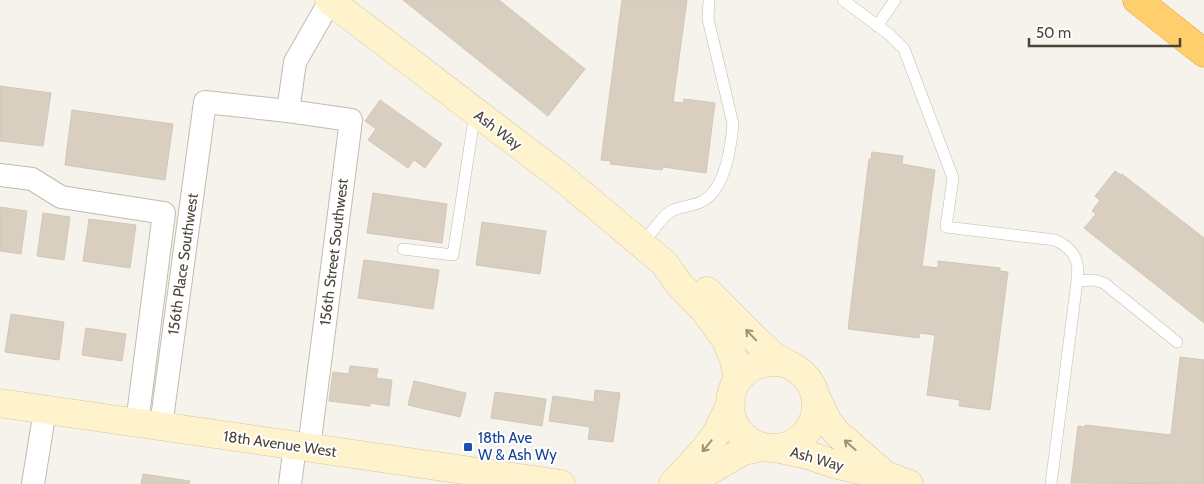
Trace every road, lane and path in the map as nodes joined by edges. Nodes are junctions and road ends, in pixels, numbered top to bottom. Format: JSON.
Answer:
{"nodes":[{"id":1,"x":330,"y":0,"type":"edge"},
{"id":2,"x":710,"y":0,"type":"edge"},
{"id":3,"x":843,"y":0,"type":"edge"},
{"id":4,"x":895,"y":0,"type":"edge"},
{"id":5,"x":1137,"y":0,"type":"edge"},
{"id":6,"x":877,"y":26,"type":"junction"},
{"id":7,"x":1204,"y":53,"type":"edge"},
{"id":8,"x":288,"y":111,"type":"junction"},
{"id":9,"x":475,"y":113,"type":"junction"},
{"id":10,"x":0,"y":175,"type":"edge"},
{"id":11,"x":642,"y":245,"type":"junction"},
{"id":12,"x":403,"y":249,"type":"dead end"},
{"id":13,"x":664,"y":263,"type":"junction"},
{"id":14,"x":1077,"y":281,"type":"junction"},
{"id":15,"x":1177,"y":342,"type":"dead end"},
{"id":16,"x":789,"y":366,"type":"junction"},
{"id":17,"x":734,"y":391,"type":"junction"},
{"id":18,"x":815,"y":395,"type":"junction"},
{"id":19,"x":0,"y":403,"type":"edge"},
{"id":20,"x":45,"y":410,"type":"junction"},
{"id":21,"x":149,"y":424,"type":"junction"},
{"id":22,"x":302,"y":447,"type":"junction"},
{"id":23,"x":770,"y":447,"type":"junction"},
{"id":24,"x":898,"y":480,"type":"edge"},
{"id":25,"x":33,"y":484,"type":"edge"},
{"id":26,"x":290,"y":484,"type":"edge"},
{"id":27,"x":561,"y":484,"type":"edge"},
{"id":28,"x":673,"y":484,"type":"edge"},
{"id":29,"x":1051,"y":484,"type":"edge"}],
"edges":[{"from":1,"to":8,"type":"street"},
{"from":1,"to":9,"type":"street","name":"Ash Way"},
{"from":2,"to":11,"type":"lane"},
{"from":3,"to":6,"type":"lane"},
{"from":4,"to":6,"type":"lane"},
{"from":5,"to":7,"type":"highway"},
{"from":6,"to":14,"type":"lane"},
{"from":8,"to":21,"type":"street","name":"156th Place Southwest"},
{"from":8,"to":22,"type":"street","name":"156th Street Southwest"},
{"from":9,"to":11,"type":"street","name":"Ash Way"},
{"from":9,"to":12,"type":"lane"},
{"from":10,"to":21,"type":"street"},
{"from":11,"to":13,"type":"street","name":"Ash Way"},
{"from":16,"to":13,"type":"street","name":"Ash Way","one_way":true},
{"from":13,"to":17,"type":"street","name":"Ash Way"},
{"from":14,"to":15,"type":"lane"},
{"from":14,"to":29,"type":"lane"},
{"from":16,"to":17,"type":"street"},
{"from":16,"to":18,"type":"street"},
{"from":17,"to":23,"type":"street"},
{"from":17,"to":28,"type":"street","one_way":true},
{"from":18,"to":23,"type":"street"},
{"from":24,"to":18,"type":"street","name":"Ash Way","one_way":true},
{"from":19,"to":20,"type":"street","name":"18th Avenue West"},
{"from":20,"to":21,"type":"street","name":"18th Avenue West"},
{"from":20,"to":25,"type":"street"},
{"from":21,"to":22,"type":"street","name":"18th Avenue West"},
{"from":22,"to":26,"type":"street"},
{"from":22,"to":27,"type":"street","name":"18th Avenue West"},
{"from":23,"to":24,"type":"street","name":"Ash Way"},
{"from":23,"to":28,"type":"street"}]}
